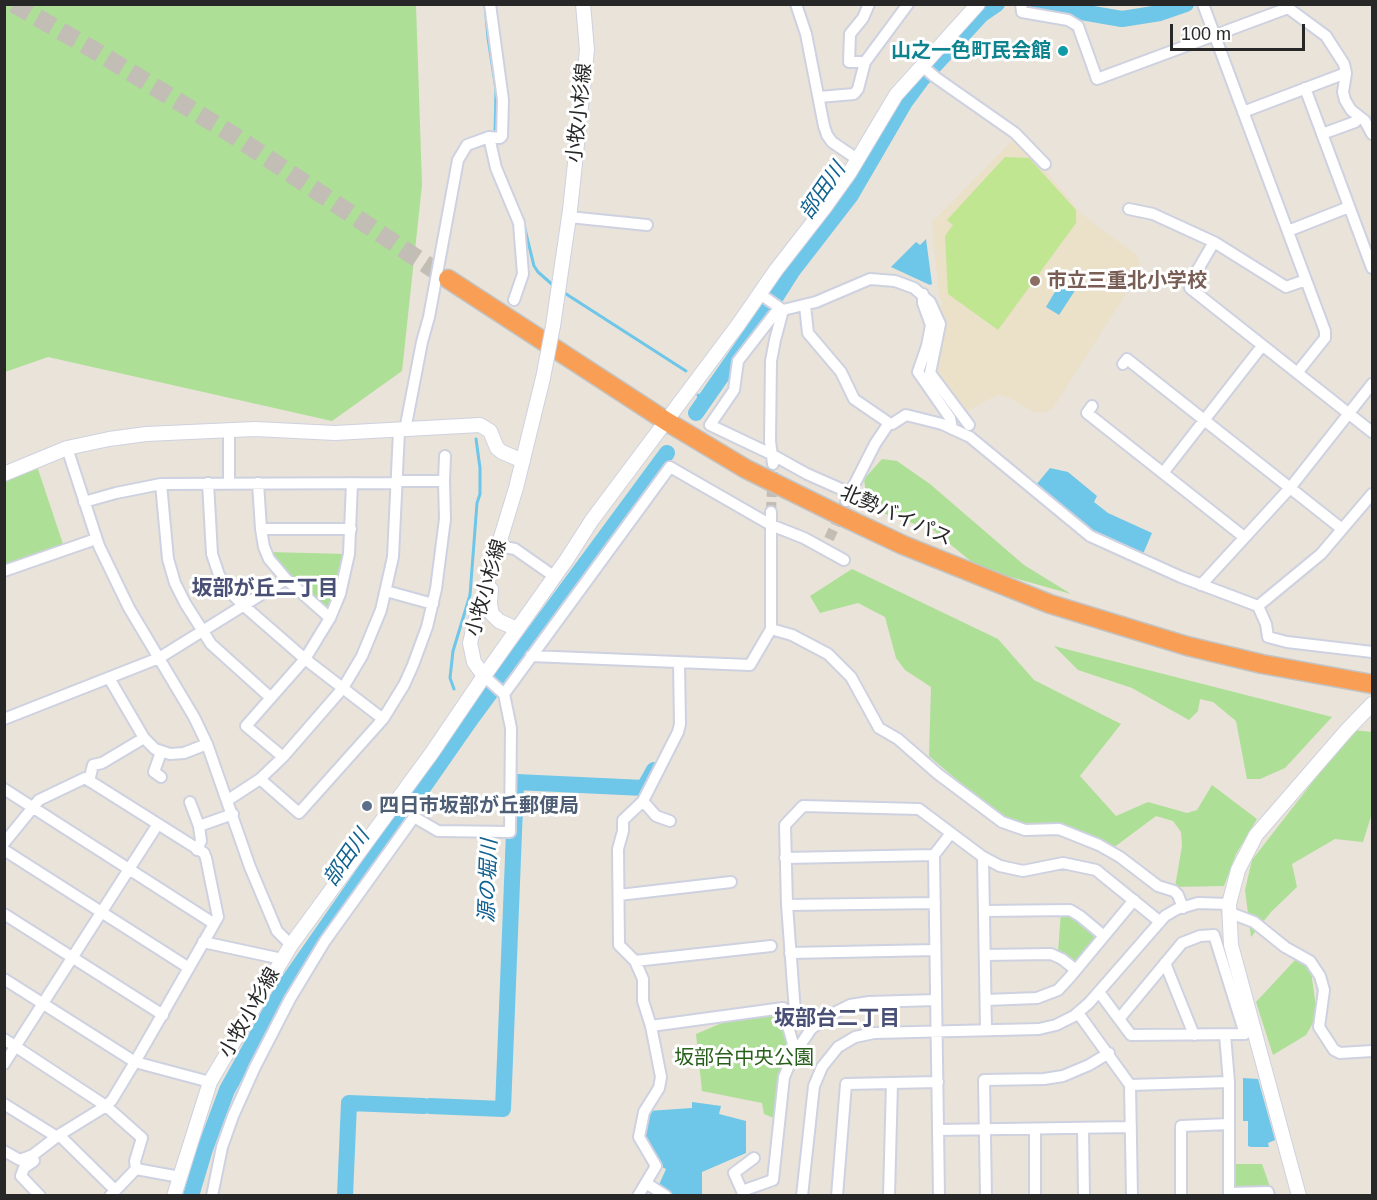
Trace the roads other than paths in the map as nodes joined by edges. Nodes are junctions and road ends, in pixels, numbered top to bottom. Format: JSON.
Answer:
{"nodes":[{"id":1,"x":490,"y":4,"type":"edge"},
{"id":2,"x":583,"y":4,"type":"edge"},
{"id":3,"x":796,"y":4,"type":"edge"},
{"id":4,"x":869,"y":4,"type":"edge"},
{"id":5,"x":908,"y":4,"type":"edge"},
{"id":6,"x":978,"y":4,"type":"edge"},
{"id":7,"x":1204,"y":5,"type":"edge"},
{"id":8,"x":1285,"y":6,"type":"edge"},
{"id":9,"x":1021,"y":7,"type":"edge"},
{"id":10,"x":1214,"y":35,"type":"junction"},
{"id":11,"x":865,"y":62,"type":"junction"},
{"id":12,"x":923,"y":67,"type":"junction"},
{"id":13,"x":1346,"y":73,"type":"junction"},
{"id":14,"x":1305,"y":88,"type":"junction"},
{"id":15,"x":819,"y":97,"type":"junction"},
{"id":16,"x":1243,"y":112,"type":"junction"},
{"id":17,"x":1360,"y":117,"type":"junction"},
{"id":18,"x":1322,"y":134,"type":"junction"},
{"id":19,"x":1372,"y":134,"type":"edge"},
{"id":20,"x":493,"y":137,"type":"junction"},
{"id":21,"x":857,"y":159,"type":"junction"},
{"id":22,"x":1045,"y":164,"type":"dead end"},
{"id":23,"x":1349,"y":207,"type":"junction"},
{"id":24,"x":1129,"y":209,"type":"dead end"},
{"id":25,"x":569,"y":217,"type":"junction"},
{"id":26,"x":647,"y":225,"type":"dead end"},
{"id":27,"x":1288,"y":231,"type":"junction"},
{"id":28,"x":1214,"y":242,"type":"junction"},
{"id":29,"x":1372,"y":268,"type":"edge"},
{"id":30,"x":448,"y":279,"type":"tunnel mouth"},
{"id":31,"x":1306,"y":280,"type":"junction"},
{"id":32,"x":923,"y":294,"type":"junction"},
{"id":33,"x":763,"y":296,"type":"junction"},
{"id":34,"x":514,"y":300,"type":"dead end"},
{"id":35,"x":805,"y":306,"type":"junction"},
{"id":36,"x":780,"y":308,"type":"junction"},
{"id":37,"x":1262,"y":346,"type":"junction"},
{"id":38,"x":1123,"y":364,"type":"dead end"},
{"id":39,"x":1297,"y":374,"type":"junction"},
{"id":40,"x":1372,"y":384,"type":"edge"},
{"id":41,"x":1092,"y":406,"type":"dead end"},
{"id":42,"x":1349,"y":414,"type":"junction"},
{"id":43,"x":1204,"y":420,"type":"junction"},
{"id":44,"x":666,"y":421,"type":"junction"},
{"id":45,"x":889,"y":423,"type":"junction"},
{"id":46,"x":969,"y":425,"type":"dead end"},
{"id":47,"x":952,"y":429,"type":"junction"},
{"id":48,"x":229,"y":430,"type":"junction"},
{"id":49,"x":402,"y":431,"type":"junction"},
{"id":50,"x":1372,"y":432,"type":"edge"},
{"id":51,"x":67,"y":448,"type":"junction"},
{"id":52,"x":445,"y":456,"type":"dead end"},
{"id":53,"x":772,"y":459,"type":"junction"},
{"id":54,"x":523,"y":461,"type":"junction"},
{"id":55,"x":6,"y":470,"type":"edge"},
{"id":56,"x":1163,"y":473,"type":"junction"},
{"id":57,"x":444,"y":481,"type":"junction"},
{"id":58,"x":396,"y":482,"type":"junction"},
{"id":59,"x":208,"y":483,"type":"junction"},
{"id":60,"x":229,"y":483,"type":"junction"},
{"id":61,"x":258,"y":483,"type":"junction"},
{"id":62,"x":352,"y":483,"type":"junction"},
{"id":63,"x":161,"y":484,"type":"junction"},
{"id":64,"x":1290,"y":488,"type":"junction"},
{"id":65,"x":1372,"y":494,"type":"edge"},
{"id":66,"x":84,"y":502,"type":"junction"},
{"id":67,"x":771,"y":512,"type":"tunnel mouth"},
{"id":68,"x":771,"y":525,"type":"junction"},
{"id":69,"x":261,"y":529,"type":"junction"},
{"id":70,"x":351,"y":529,"type":"junction"},
{"id":71,"x":1342,"y":529,"type":"junction"},
{"id":72,"x":1245,"y":537,"type":"junction"},
{"id":73,"x":96,"y":539,"type":"junction"},
{"id":74,"x":829,"y":539,"type":"tunnel mouth"},
{"id":75,"x":499,"y":546,"type":"junction"},
{"id":76,"x":824,"y":550,"type":"junction"},
{"id":77,"x":844,"y":560,"type":"dead end"},
{"id":78,"x":492,"y":566,"type":"junction"},
{"id":79,"x":4,"y":571,"type":"edge"},
{"id":80,"x":555,"y":577,"type":"junction"},
{"id":81,"x":286,"y":579,"type":"junction"},
{"id":82,"x":1201,"y":585,"type":"junction"},
{"id":83,"x":386,"y":591,"type":"junction"},
{"id":84,"x":433,"y":604,"type":"junction"},
{"id":85,"x":243,"y":605,"type":"junction"},
{"id":86,"x":1258,"y":606,"type":"junction"},
{"id":87,"x":330,"y":618,"type":"junction"},
{"id":88,"x":517,"y":629,"type":"junction"},
{"id":89,"x":771,"y":629,"type":"junction"},
{"id":90,"x":202,"y":630,"type":"junction"},
{"id":91,"x":1372,"y":652,"type":"edge"},
{"id":92,"x":531,"y":656,"type":"junction"},
{"id":93,"x":159,"y":658,"type":"junction"},
{"id":94,"x":305,"y":659,"type":"junction"},
{"id":95,"x":680,"y":662,"type":"junction"},
{"id":96,"x":109,"y":678,"type":"junction"},
{"id":97,"x":487,"y":679,"type":"junction"},
{"id":98,"x":1372,"y":684,"type":"edge"},
{"id":99,"x":343,"y":688,"type":"junction"},
{"id":100,"x":502,"y":692,"type":"junction"},
{"id":101,"x":271,"y":698,"type":"junction"},
{"id":102,"x":1372,"y":704,"type":"edge"},
{"id":103,"x":4,"y":719,"type":"edge"},
{"id":104,"x":383,"y":719,"type":"junction"},
{"id":105,"x":144,"y":738,"type":"junction"},
{"id":106,"x":207,"y":744,"type":"junction"},
{"id":107,"x":161,"y":752,"type":"junction"},
{"id":108,"x":284,"y":757,"type":"junction"},
{"id":109,"x":161,"y":777,"type":"dead end"},
{"id":110,"x":260,"y":779,"type":"junction"},
{"id":111,"x":88,"y":781,"type":"junction"},
{"id":112,"x":4,"y":789,"type":"edge"},
{"id":113,"x":228,"y":800,"type":"junction"},
{"id":114,"x":643,"y":801,"type":"junction"},
{"id":115,"x":190,"y":802,"type":"dead end"},
{"id":116,"x":34,"y":808,"type":"junction"},
{"id":117,"x":233,"y":814,"type":"junction"},
{"id":118,"x":670,"y":821,"type":"dead end"},
{"id":119,"x":158,"y":825,"type":"junction"},
{"id":120,"x":199,"y":826,"type":"junction"},
{"id":121,"x":951,"y":833,"type":"junction"},
{"id":122,"x":4,"y":843,"type":"edge"},
{"id":123,"x":197,"y":849,"type":"junction"},
{"id":124,"x":4,"y":850,"type":"edge"},
{"id":125,"x":934,"y":855,"type":"junction"},
{"id":126,"x":983,"y":857,"type":"junction"},
{"id":127,"x":785,"y":858,"type":"junction"},
{"id":128,"x":129,"y":869,"type":"junction"},
{"id":129,"x":731,"y":882,"type":"dead end"},
{"id":130,"x":619,"y":895,"type":"junction"},
{"id":131,"x":1134,"y":900,"type":"junction"},
{"id":132,"x":935,"y":903,"type":"junction"},
{"id":133,"x":787,"y":905,"type":"junction"},
{"id":134,"x":1183,"y":908,"type":"junction"},
{"id":135,"x":1228,"y":908,"type":"junction"},
{"id":136,"x":984,"y":911,"type":"junction"},
{"id":137,"x":101,"y":912,"type":"junction"},
{"id":138,"x":4,"y":914,"type":"edge"},
{"id":139,"x":1159,"y":921,"type":"junction"},
{"id":140,"x":213,"y":923,"type":"junction"},
{"id":141,"x":1104,"y":936,"type":"junction"},
{"id":142,"x":203,"y":942,"type":"junction"},
{"id":143,"x":291,"y":945,"type":"junction"},
{"id":144,"x":771,"y":946,"type":"dead end"},
{"id":145,"x":935,"y":950,"type":"junction"},
{"id":146,"x":790,"y":953,"type":"junction"},
{"id":147,"x":985,"y":955,"type":"junction"},
{"id":148,"x":72,"y":957,"type":"junction"},
{"id":149,"x":282,"y":959,"type":"junction"},
{"id":150,"x":636,"y":961,"type":"junction"},
{"id":151,"x":1165,"y":963,"type":"junction"},
{"id":152,"x":189,"y":968,"type":"junction"},
{"id":153,"x":1076,"y":970,"type":"junction"},
{"id":154,"x":4,"y":979,"type":"edge"},
{"id":155,"x":1099,"y":992,"type":"junction"},
{"id":156,"x":936,"y":1000,"type":"junction"},
{"id":157,"x":986,"y":1000,"type":"junction"},
{"id":158,"x":43,"y":1004,"type":"junction"},
{"id":159,"x":1078,"y":1013,"type":"junction"},
{"id":160,"x":163,"y":1015,"type":"junction"},
{"id":161,"x":1119,"y":1019,"type":"junction"},
{"id":162,"x":651,"y":1026,"type":"junction"},
{"id":163,"x":811,"y":1029,"type":"junction"},
{"id":164,"x":986,"y":1030,"type":"junction"},
{"id":165,"x":937,"y":1031,"type":"junction"},
{"id":166,"x":1194,"y":1035,"type":"junction"},
{"id":167,"x":1225,"y":1035,"type":"junction"},
{"id":168,"x":4,"y":1039,"type":"edge"},
{"id":169,"x":16,"y":1047,"type":"junction"},
{"id":170,"x":1372,"y":1051,"type":"edge"},
{"id":171,"x":795,"y":1052,"type":"junction"},
{"id":172,"x":1109,"y":1053,"type":"junction"},
{"id":173,"x":135,"y":1062,"type":"junction"},
{"id":174,"x":4,"y":1064,"type":"edge"},
{"id":175,"x":210,"y":1082,"type":"junction"},
{"id":176,"x":938,"y":1082,"type":"junction"},
{"id":177,"x":1229,"y":1082,"type":"junction"},
{"id":178,"x":892,"y":1083,"type":"junction"},
{"id":179,"x":1130,"y":1085,"type":"junction"},
{"id":180,"x":4,"y":1104,"type":"edge"},
{"id":181,"x":106,"y":1106,"type":"junction"},
{"id":182,"x":1229,"y":1124,"type":"junction"},
{"id":183,"x":1131,"y":1127,"type":"junction"},
{"id":184,"x":1083,"y":1128,"type":"junction"},
{"id":185,"x":1035,"y":1129,"type":"junction"},
{"id":186,"x":985,"y":1130,"type":"junction"},
{"id":187,"x":938,"y":1131,"type":"junction"},
{"id":188,"x":58,"y":1136,"type":"junction"},
{"id":189,"x":4,"y":1151,"type":"edge"},
{"id":190,"x":33,"y":1155,"type":"junction"},
{"id":191,"x":754,"y":1158,"type":"dead end"},
{"id":192,"x":136,"y":1169,"type":"junction"},
{"id":193,"x":180,"y":1177,"type":"junction"},
{"id":194,"x":646,"y":1183,"type":"junction"},
{"id":195,"x":113,"y":1193,"type":"edge"},
{"id":196,"x":743,"y":1193,"type":"edge"},
{"id":197,"x":1229,"y":1194,"type":"edge"},
{"id":198,"x":40,"y":1196,"type":"edge"},
{"id":199,"x":174,"y":1196,"type":"edge"},
{"id":200,"x":212,"y":1196,"type":"edge"},
{"id":201,"x":638,"y":1196,"type":"edge"},
{"id":202,"x":666,"y":1196,"type":"edge"},
{"id":203,"x":802,"y":1196,"type":"edge"},
{"id":204,"x":837,"y":1196,"type":"edge"},
{"id":205,"x":889,"y":1196,"type":"edge"},
{"id":206,"x":939,"y":1196,"type":"edge"},
{"id":207,"x":986,"y":1196,"type":"edge"},
{"id":208,"x":1035,"y":1196,"type":"edge"},
{"id":209,"x":1084,"y":1196,"type":"edge"},
{"id":210,"x":1132,"y":1196,"type":"edge"},
{"id":211,"x":1181,"y":1196,"type":"edge"},
{"id":212,"x":1269,"y":1196,"type":"edge"},
{"id":213,"x":1299,"y":1196,"type":"edge"}],
"edges":[{"from":1,"to":20,"type":"street"},
{"from":2,"to":25,"type":"street","name":"小牧小杉線"},
{"from":3,"to":15,"type":"street"},
{"from":4,"to":11,"type":"street"},
{"from":5,"to":11,"type":"street"},
{"from":6,"to":12,"type":"street"},
{"from":7,"to":10,"type":"street"},
{"from":8,"to":10,"type":"street"},
{"from":8,"to":13,"type":"street"},
{"from":9,"to":10,"type":"street"},
{"from":10,"to":16,"type":"street"},
{"from":11,"to":15,"type":"street"},
{"from":12,"to":21,"type":"street"},
{"from":12,"to":22,"type":"street"},
{"from":13,"to":14,"type":"street"},
{"from":13,"to":17,"type":"street"},
{"from":14,"to":16,"type":"street"},
{"from":14,"to":18,"type":"street"},
{"from":15,"to":21,"type":"street"},
{"from":16,"to":27,"type":"street"},
{"from":17,"to":18,"type":"street"},
{"from":17,"to":19,"type":"street"},
{"from":18,"to":23,"type":"street"},
{"from":20,"to":34,"type":"street"},
{"from":20,"to":49,"type":"street"},
{"from":21,"to":33,"type":"street"},
{"from":23,"to":27,"type":"street"},
{"from":23,"to":29,"type":"street"},
{"from":24,"to":28,"type":"street"},
{"from":25,"to":26,"type":"street"},
{"from":25,"to":54,"type":"street","name":"小牧小杉線","bridge":true},
{"from":27,"to":31,"type":"street"},
{"from":28,"to":31,"type":"street"},
{"from":28,"to":37,"type":"street"},
{"from":30,"to":44,"type":"highway","name":"北勢バイパス"},
{"from":31,"to":39,"type":"street"},
{"from":32,"to":35,"type":"street"},
{"from":32,"to":46,"type":"street"},
{"from":32,"to":47,"type":"street"},
{"from":33,"to":36,"type":"street"},
{"from":33,"to":44,"type":"street"},
{"from":35,"to":36,"type":"street"},
{"from":35,"to":45,"type":"street"},
{"from":36,"to":53,"type":"street"},
{"from":36,"to":53,"type":"street"},
{"from":37,"to":39,"type":"street"},
{"from":37,"to":43,"type":"street"},
{"from":38,"to":43,"type":"street"},
{"from":39,"to":42,"type":"street"},
{"from":40,"to":42,"type":"street"},
{"from":41,"to":56,"type":"street"},
{"from":42,"to":50,"type":"street"},
{"from":42,"to":64,"type":"street"},
{"from":43,"to":56,"type":"street"},
{"from":43,"to":64,"type":"street"},
{"from":44,"to":80,"type":"street"},
{"from":44,"to":98,"type":"highway","name":"北勢バイパス"},
{"from":45,"to":47,"type":"street"},
{"from":45,"to":53,"type":"street"},
{"from":47,"to":82,"type":"street"},
{"from":48,"to":49,"type":"street"},
{"from":48,"to":51,"type":"street"},
{"from":48,"to":60,"type":"street"},
{"from":49,"to":54,"type":"street"},
{"from":49,"to":58,"type":"street"},
{"from":51,"to":55,"type":"street"},
{"from":51,"to":66,"type":"street"},
{"from":52,"to":57,"type":"street"},
{"from":54,"to":75,"type":"street","name":"小牧小杉線"},
{"from":56,"to":72,"type":"street"},
{"from":57,"to":58,"type":"street"},
{"from":57,"to":84,"type":"street"},
{"from":58,"to":62,"type":"street"},
{"from":58,"to":83,"type":"street"},
{"from":59,"to":60,"type":"street"},
{"from":59,"to":63,"type":"street"},
{"from":59,"to":85,"type":"street"},
{"from":60,"to":61,"type":"street"},
{"from":61,"to":62,"type":"street"},
{"from":61,"to":69,"type":"street"},
{"from":62,"to":70,"type":"street"},
{"from":63,"to":66,"type":"street"},
{"from":63,"to":90,"type":"street"},
{"from":64,"to":71,"type":"street"},
{"from":64,"to":72,"type":"street"},
{"from":65,"to":71,"type":"street"},
{"from":66,"to":73,"type":"street"},
{"from":67,"to":68,"type":"street"},
{"from":68,"to":76,"type":"street"},
{"from":68,"to":89,"type":"street"},
{"from":68,"to":92,"type":"street"},
{"from":69,"to":70,"type":"street"},
{"from":69,"to":81,"type":"street"},
{"from":70,"to":87,"type":"street"},
{"from":71,"to":86,"type":"street"},
{"from":72,"to":82,"type":"street"},
{"from":73,"to":79,"type":"street"},
{"from":73,"to":93,"type":"street"},
{"from":74,"to":76,"type":"street"},
{"from":75,"to":78,"type":"street","name":"小牧小杉線"},
{"from":75,"to":80,"type":"street"},
{"from":76,"to":77,"type":"street"},
{"from":78,"to":88,"type":"street"},
{"from":78,"to":97,"type":"street","name":"小牧小杉線"},
{"from":80,"to":88,"type":"street"},
{"from":81,"to":85,"type":"street"},
{"from":81,"to":87,"type":"street"},
{"from":82,"to":86,"type":"street"},
{"from":83,"to":84,"type":"street"},
{"from":83,"to":99,"type":"street"},
{"from":84,"to":104,"type":"street"},
{"from":85,"to":90,"type":"street"},
{"from":85,"to":94,"type":"street"},
{"from":86,"to":91,"type":"street"},
{"from":87,"to":94,"type":"street"},
{"from":88,"to":97,"type":"street"},
{"from":89,"to":95,"type":"street"},
{"from":89,"to":134,"type":"street"},
{"from":90,"to":93,"type":"street"},
{"from":90,"to":101,"type":"street"},
{"from":92,"to":95,"type":"street"},
{"from":92,"to":100,"type":"street"},
{"from":93,"to":96,"type":"street"},
{"from":93,"to":106,"type":"street"},
{"from":94,"to":99,"type":"street"},
{"from":94,"to":101,"type":"street"},
{"from":95,"to":114,"type":"street"},
{"from":96,"to":103,"type":"street"},
{"from":96,"to":105,"type":"street"},
{"from":97,"to":100,"type":"street"},
{"from":97,"to":143,"type":"street","name":"小牧小杉線"},
{"from":99,"to":104,"type":"street"},
{"from":99,"to":108,"type":"street"},
{"from":100,"to":200,"type":"street"},
{"from":101,"to":108,"type":"street"},
{"from":102,"to":135,"type":"street"},
{"from":104,"to":110,"type":"street"},
{"from":105,"to":107,"type":"street"},
{"from":105,"to":111,"type":"street"},
{"from":106,"to":107,"type":"street"},
{"from":106,"to":113,"type":"street"},
{"from":107,"to":109,"type":"street"},
{"from":108,"to":110,"type":"street"},
{"from":110,"to":113,"type":"street"},
{"from":111,"to":116,"type":"street"},
{"from":111,"to":119,"type":"street"},
{"from":112,"to":116,"type":"street"},
{"from":113,"to":117,"type":"street"},
{"from":114,"to":118,"type":"street"},
{"from":114,"to":130,"type":"street"},
{"from":115,"to":120,"type":"street"},
{"from":116,"to":122,"type":"street"},
{"from":116,"to":128,"type":"street"},
{"from":117,"to":120,"type":"street"},
{"from":117,"to":143,"type":"street"},
{"from":119,"to":123,"type":"street"},
{"from":119,"to":128,"type":"street"},
{"from":120,"to":123,"type":"street"},
{"from":121,"to":125,"type":"street"},
{"from":121,"to":126,"type":"street"},
{"from":121,"to":127,"type":"street"},
{"from":123,"to":140,"type":"street"},
{"from":124,"to":137,"type":"street"},
{"from":125,"to":127,"type":"street"},
{"from":125,"to":132,"type":"street"},
{"from":126,"to":131,"type":"street"},
{"from":126,"to":136,"type":"street"},
{"from":127,"to":133,"type":"street"},
{"from":128,"to":137,"type":"street"},
{"from":128,"to":140,"type":"street"},
{"from":129,"to":130,"type":"street"},
{"from":130,"to":150,"type":"street"},
{"from":131,"to":139,"type":"street"},
{"from":131,"to":141,"type":"street"},
{"from":132,"to":133,"type":"street"},
{"from":132,"to":145,"type":"street"},
{"from":133,"to":146,"type":"street"},
{"from":134,"to":135,"type":"street"},
{"from":134,"to":139,"type":"street"},
{"from":135,"to":170,"type":"street"},
{"from":135,"to":213,"type":"street"},
{"from":136,"to":141,"type":"street"},
{"from":136,"to":147,"type":"street"},
{"from":137,"to":148,"type":"street"},
{"from":137,"to":152,"type":"street"},
{"from":138,"to":148,"type":"street"},
{"from":139,"to":155,"type":"street"},
{"from":140,"to":142,"type":"street"},
{"from":141,"to":153,"type":"street"},
{"from":142,"to":149,"type":"street"},
{"from":142,"to":152,"type":"street"},
{"from":143,"to":149,"type":"street","name":"小牧小杉線"},
{"from":144,"to":150,"type":"street"},
{"from":145,"to":146,"type":"street"},
{"from":145,"to":156,"type":"street"},
{"from":146,"to":163,"type":"street"},
{"from":147,"to":153,"type":"street"},
{"from":147,"to":157,"type":"street"},
{"from":148,"to":158,"type":"street"},
{"from":148,"to":160,"type":"street"},
{"from":149,"to":175,"type":"street","name":"小牧小杉線"},
{"from":150,"to":162,"type":"street"},
{"from":151,"to":161,"type":"street"},
{"from":151,"to":166,"type":"street"},
{"from":151,"to":167,"type":"street"},
{"from":152,"to":160,"type":"street"},
{"from":153,"to":157,"type":"street"},
{"from":154,"to":158,"type":"street"},
{"from":155,"to":159,"type":"street"},
{"from":155,"to":161,"type":"street"},
{"from":156,"to":163,"type":"street"},
{"from":156,"to":165,"type":"street"},
{"from":157,"to":164,"type":"street"},
{"from":158,"to":169,"type":"street"},
{"from":158,"to":173,"type":"street"},
{"from":159,"to":164,"type":"street"},
{"from":159,"to":172,"type":"street"},
{"from":160,"to":173,"type":"street"},
{"from":161,"to":166,"type":"street"},
{"from":162,"to":171,"type":"street"},
{"from":162,"to":194,"type":"street"},
{"from":163,"to":171,"type":"street"},
{"from":164,"to":165,"type":"street"},
{"from":165,"to":176,"type":"street"},
{"from":165,"to":203,"type":"street"},
{"from":166,"to":167,"type":"street"},
{"from":167,"to":177,"type":"street"},
{"from":168,"to":169,"type":"street"},
{"from":169,"to":174,"type":"street"},
{"from":169,"to":181,"type":"street"},
{"from":171,"to":196,"type":"street"},
{"from":172,"to":179,"type":"street"},
{"from":172,"to":186,"type":"street"},
{"from":173,"to":175,"type":"street"},
{"from":173,"to":181,"type":"street"},
{"from":175,"to":193,"type":"street","name":"小牧小杉線"},
{"from":176,"to":178,"type":"street"},
{"from":176,"to":187,"type":"street"},
{"from":177,"to":179,"type":"street"},
{"from":177,"to":182,"type":"street"},
{"from":178,"to":204,"type":"street"},
{"from":178,"to":205,"type":"street"},
{"from":179,"to":183,"type":"street"},
{"from":180,"to":188,"type":"street"},
{"from":181,"to":188,"type":"street"},
{"from":181,"to":192,"type":"street"},
{"from":182,"to":197,"type":"street"},
{"from":182,"to":211,"type":"street"},
{"from":183,"to":184,"type":"street"},
{"from":183,"to":210,"type":"street"},
{"from":184,"to":185,"type":"street"},
{"from":184,"to":209,"type":"street"},
{"from":185,"to":186,"type":"street"},
{"from":185,"to":208,"type":"street"},
{"from":186,"to":187,"type":"street"},
{"from":186,"to":207,"type":"street"},
{"from":187,"to":206,"type":"street"},
{"from":188,"to":190,"type":"street"},
{"from":188,"to":195,"type":"street"},
{"from":189,"to":190,"type":"street"},
{"from":190,"to":198,"type":"street"},
{"from":191,"to":196,"type":"street"},
{"from":192,"to":193,"type":"street"},
{"from":192,"to":195,"type":"street"},
{"from":193,"to":199,"type":"street","name":"小牧小杉線"},
{"from":194,"to":201,"type":"street"},
{"from":194,"to":202,"type":"street"},
{"from":197,"to":212,"type":"street"}]}
